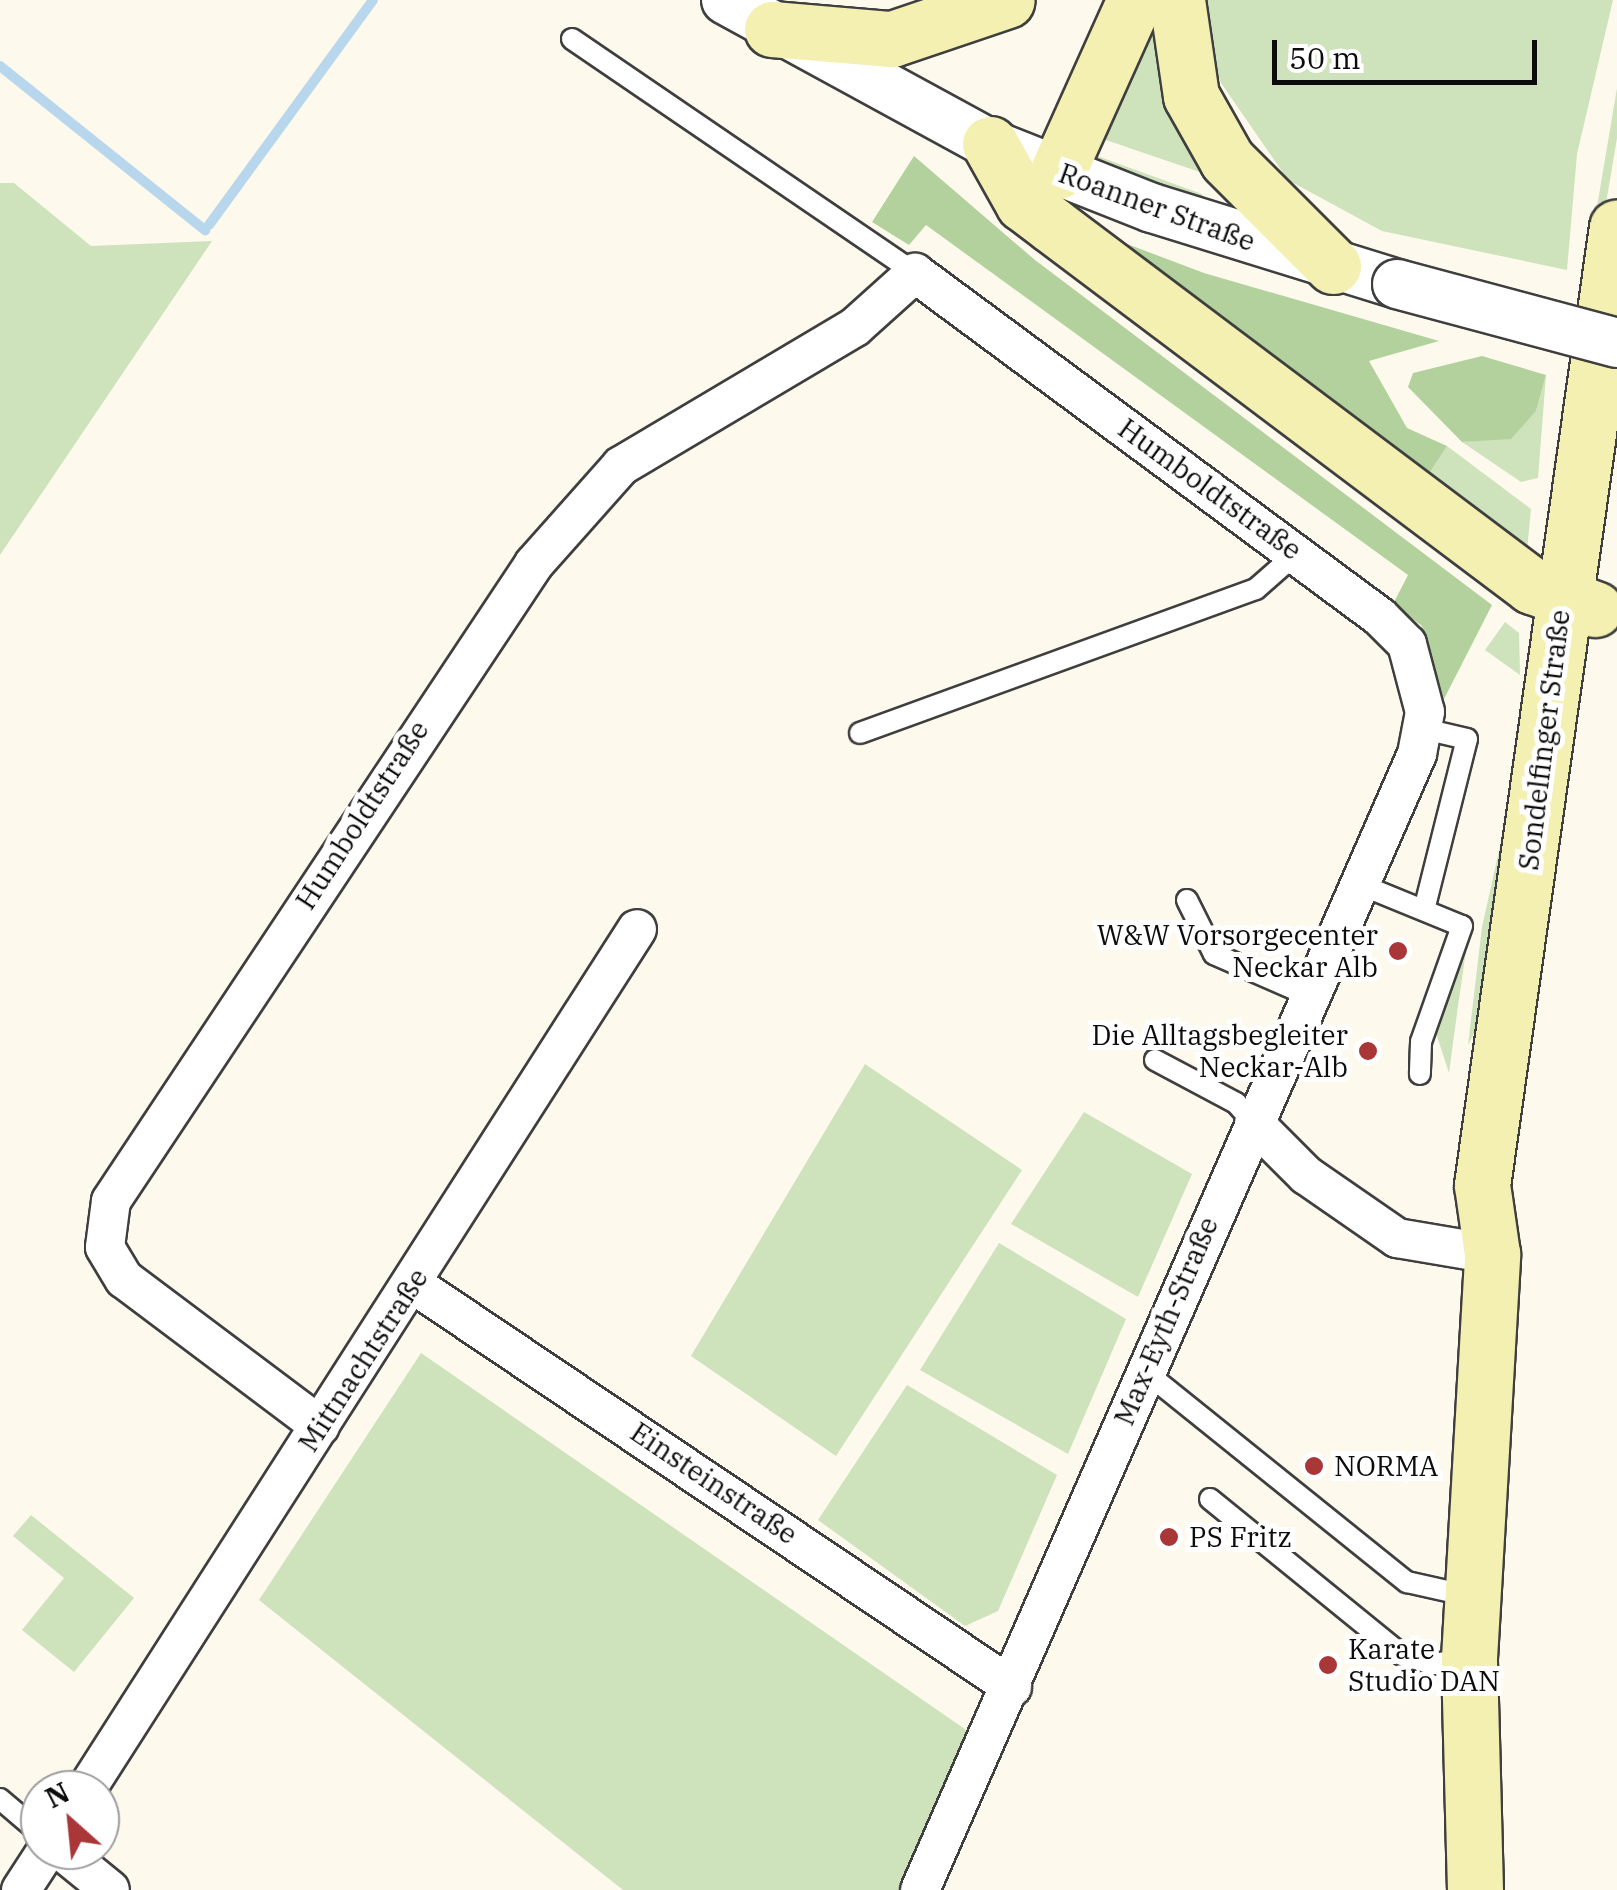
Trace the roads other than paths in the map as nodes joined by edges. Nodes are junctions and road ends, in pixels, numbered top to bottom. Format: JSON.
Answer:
{"nodes":[{"id":1,"x":726,"y":0,"type":"edge"},
{"id":2,"x":1007,"y":0,"type":"edge"},
{"id":3,"x":1134,"y":0,"type":"edge"},
{"id":4,"x":1178,"y":0,"type":"edge"},
{"id":5,"x":772,"y":29,"type":"junction"},
{"id":6,"x":572,"y":39,"type":"dead end"},
{"id":7,"x":990,"y":144,"type":"junction"},
{"id":8,"x":1058,"y":171,"type":"junction"},
{"id":9,"x":1617,"y":227,"type":"edge"},
{"id":10,"x":1332,"y":266,"type":"junction"},
{"id":11,"x":915,"y":273,"type":"junction"},
{"id":12,"x":1617,"y":342,"type":"edge"},
{"id":13,"x":1617,"y":462,"type":"edge"},
{"id":14,"x":1297,"y":552,"type":"junction"},
{"id":15,"x":1579,"y":605,"type":"junction"},
{"id":16,"x":860,"y":733,"type":"dead end"},
{"id":17,"x":1420,"y":741,"type":"junction"},
{"id":18,"x":1359,"y":884,"type":"junction"},
{"id":19,"x":1187,"y":900,"type":"dead end"},
{"id":20,"x":1424,"y":910,"type":"junction"},
{"id":21,"x":637,"y":929,"type":"dead end"},
{"id":22,"x":1310,"y":996,"type":"junction"},
{"id":23,"x":1155,"y":1060,"type":"dead end"},
{"id":24,"x":1420,"y":1074,"type":"dead end"},
{"id":25,"x":1254,"y":1123,"type":"junction"},
{"id":26,"x":1492,"y":1254,"type":"junction"},
{"id":27,"x":413,"y":1284,"type":"junction"},
{"id":28,"x":1143,"y":1370,"type":"junction"},
{"id":29,"x":320,"y":1426,"type":"junction"},
{"id":30,"x":1210,"y":1498,"type":"dead end"},
{"id":31,"x":1470,"y":1596,"type":"junction"},
{"id":32,"x":1469,"y":1658,"type":"junction"},
{"id":33,"x":1012,"y":1687,"type":"junction"},
{"id":34,"x":99,"y":1770,"type":"edge"},
{"id":35,"x":0,"y":1799,"type":"edge"},
{"id":36,"x":20,"y":1816,"type":"edge"},
{"id":37,"x":85,"y":1870,"type":"edge"},
{"id":38,"x":110,"y":1890,"type":"edge"},
{"id":39,"x":920,"y":1890,"type":"edge"},
{"id":40,"x":1475,"y":1890,"type":"edge"}],
"edges":[{"from":1,"to":5,"type":"street","name":"Roanner Straße"},
{"from":2,"to":5,"type":"main road"},
{"from":3,"to":8,"type":"main road"},
{"from":4,"to":10,"type":"main road"},
{"from":5,"to":7,"type":"street","name":"Roanner Straße"},
{"from":6,"to":11,"type":"lane","name":"Humboldtstraße"},
{"from":7,"to":8,"type":"street","name":"Roanner Straße"},
{"from":7,"to":15,"type":"main road"},
{"from":8,"to":10,"type":"street","name":"Roanner Straße"},
{"from":9,"to":15,"type":"main road","name":"Sondelfinger Straße"},
{"from":10,"to":12,"type":"street","name":"Roanner Straße","bridge":true},
{"from":11,"to":14,"type":"street","name":"Humboldtstraße"},
{"from":11,"to":29,"type":"street","name":"Humboldtstraße"},
{"from":13,"to":15,"type":"main road","name":"Sondelfinger Straße"},
{"from":14,"to":16,"type":"lane"},
{"from":14,"to":17,"type":"street","name":"Humboldtstraße"},
{"from":15,"to":26,"type":"main road","name":"Sondelfinger Straße"},
{"from":17,"to":18,"type":"street","name":"Max-Eyth-Straße"},
{"from":17,"to":20,"type":"lane"},
{"from":18,"to":20,"type":"lane"},
{"from":18,"to":22,"type":"street","name":"Max-Eyth-Straße"},
{"from":19,"to":22,"type":"lane"},
{"from":20,"to":24,"type":"lane"},
{"from":21,"to":27,"type":"street","name":"Mittnachtstraße"},
{"from":22,"to":25,"type":"street","name":"Max-Eyth-Straße"},
{"from":23,"to":25,"type":"lane"},
{"from":25,"to":26,"type":"street"},
{"from":25,"to":28,"type":"street","name":"Max-Eyth-Straße"},
{"from":26,"to":31,"type":"main road","name":"Sondelfinger Straße"},
{"from":27,"to":29,"type":"street","name":"Mittnachtstraße"},
{"from":27,"to":33,"type":"street","name":"Einsteinstraße"},
{"from":28,"to":31,"type":"lane"},
{"from":28,"to":33,"type":"street","name":"Max-Eyth-Straße"},
{"from":29,"to":34,"type":"street","name":"Mittnachtstraße"},
{"from":30,"to":32,"type":"lane"},
{"from":31,"to":32,"type":"main road","name":"Sondelfinger Straße"},
{"from":32,"to":40,"type":"main road","name":"Sondelfinger Straße"},
{"from":33,"to":39,"type":"street","name":"Max-Eyth-Straße"},
{"from":35,"to":36,"type":"lane"},
{"from":37,"to":38,"type":"street"}]}
